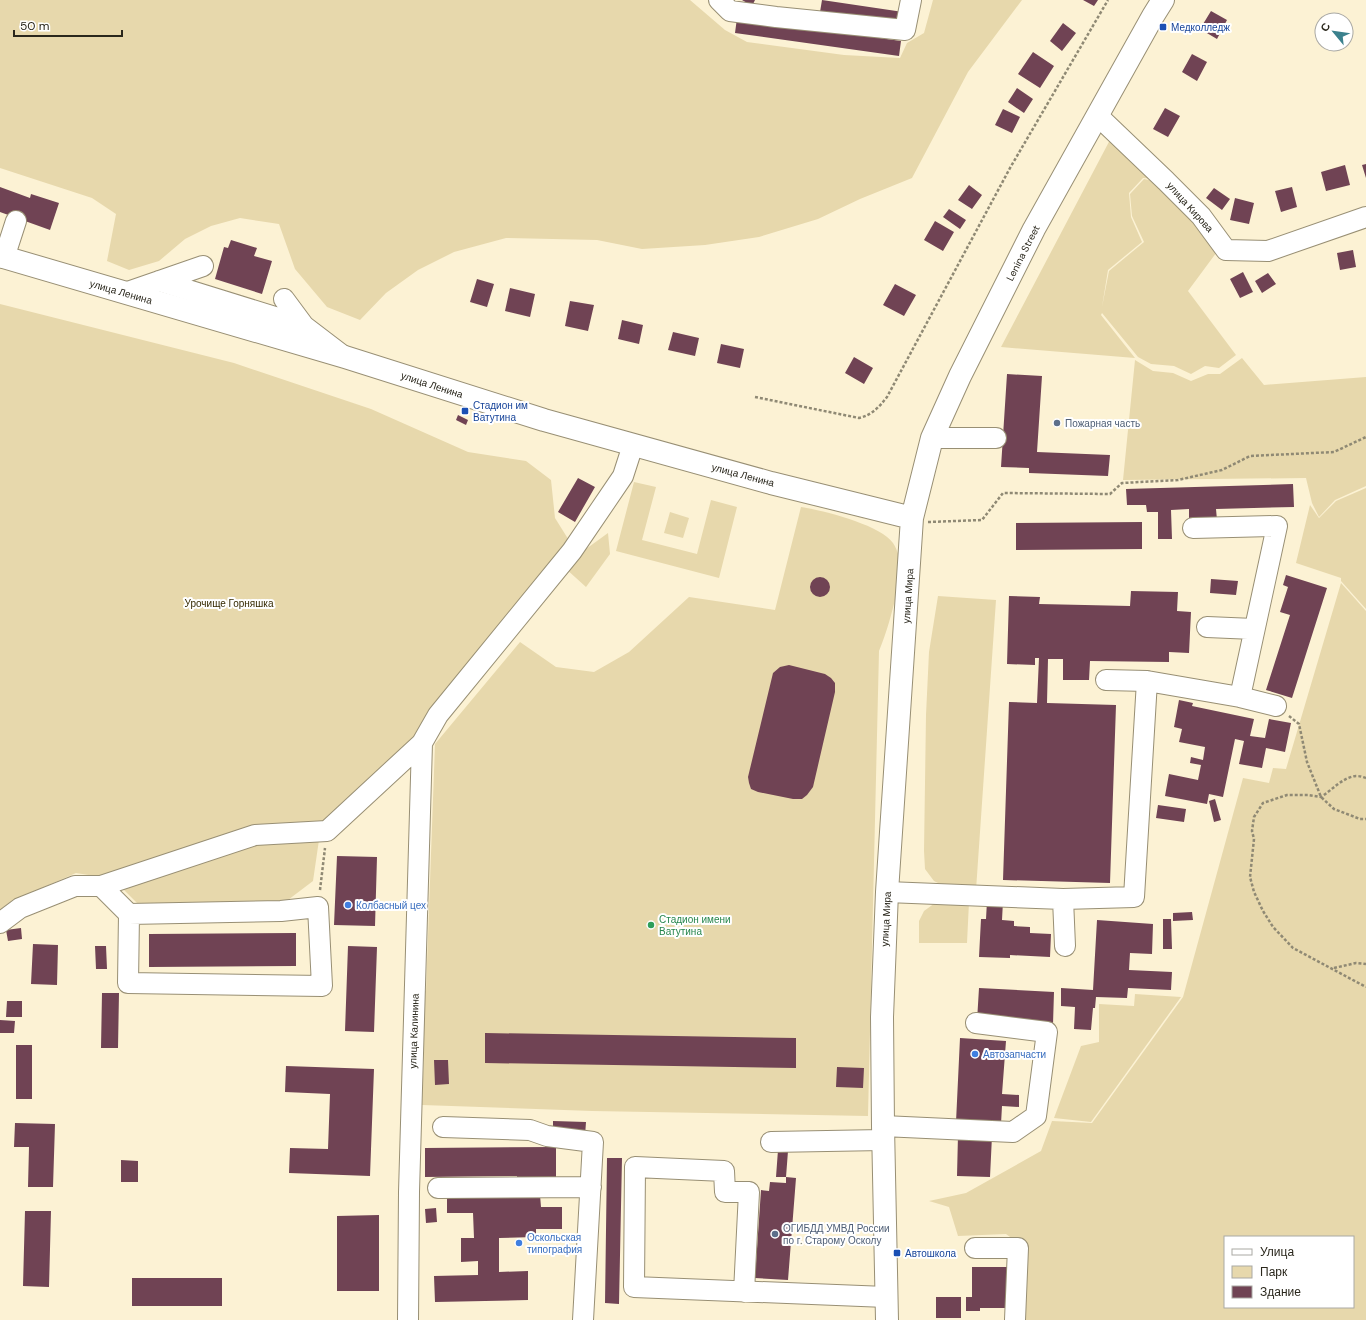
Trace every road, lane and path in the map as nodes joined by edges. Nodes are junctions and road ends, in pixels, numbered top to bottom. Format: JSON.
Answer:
{"nodes":[{"id":1,"x":719,"y":0,"type":"edge"},
{"id":2,"x":911,"y":0,"type":"edge"},
{"id":3,"x":1108,"y":0,"type":"edge"},
{"id":4,"x":1164,"y":0,"type":"edge"},
{"id":5,"x":1098,"y":116,"type":"junction"},
{"id":6,"x":1366,"y":217,"type":"edge"},
{"id":7,"x":16,"y":221,"type":"dead end"},
{"id":8,"x":2,"y":257,"type":"edge"},
{"id":9,"x":203,"y":266,"type":"dead end"},
{"id":10,"x":159,"y":281,"type":"junction"},
{"id":11,"x":125,"y":293,"type":"junction"},
{"id":12,"x":284,"y":299,"type":"dead end"},
{"id":13,"x":304,"y":326,"type":"junction"},
{"id":14,"x":345,"y":357,"type":"junction"},
{"id":15,"x":755,"y":397,"type":"dead end"},
{"id":16,"x":1366,"y":436,"type":"edge"},
{"id":17,"x":932,"y":438,"type":"junction"},
{"id":18,"x":996,"y":438,"type":"dead end"},
{"id":19,"x":633,"y":445,"type":"junction"},
{"id":20,"x":912,"y":518,"type":"junction"},
{"id":21,"x":1193,"y":528,"type":"dead end"},
{"id":22,"x":1207,"y":627,"type":"dead end"},
{"id":23,"x":1254,"y":630,"type":"junction"},
{"id":24,"x":1106,"y":680,"type":"dead end"},
{"id":25,"x":1146,"y":681,"type":"junction"},
{"id":26,"x":1240,"y":697,"type":"junction"},
{"id":27,"x":1276,"y":706,"type":"joint"},
{"id":28,"x":422,"y":743,"type":"junction"},
{"id":29,"x":1366,"y":778,"type":"edge"},
{"id":30,"x":1321,"y":797,"type":"junction"},
{"id":31,"x":1366,"y":819,"type":"edge"},
{"id":32,"x":327,"y":831,"type":"junction"},
{"id":33,"x":101,"y":886,"type":"junction"},
{"id":34,"x":887,"y":892,"type":"junction"},
{"id":35,"x":1064,"y":900,"type":"junction"},
{"id":36,"x":318,"y":907,"type":"junction"},
{"id":37,"x":129,"y":914,"type":"junction"},
{"id":38,"x":0,"y":923,"type":"edge"},
{"id":39,"x":1066,"y":946,"type":"dead end"},
{"id":40,"x":1366,"y":964,"type":"edge"},
{"id":41,"x":1334,"y":968,"type":"junction"},
{"id":42,"x":1366,"y":987,"type":"edge"},
{"id":43,"x":976,"y":1023,"type":"dead end"},
{"id":44,"x":443,"y":1127,"type":"dead end"},
{"id":45,"x":883,"y":1133,"type":"junction"},
{"id":46,"x":771,"y":1142,"type":"dead end"},
{"id":47,"x":591,"y":1187,"type":"junction"},
{"id":48,"x":438,"y":1188,"type":"dead end"},
{"id":49,"x":975,"y":1248,"type":"dead end"},
{"id":50,"x":744,"y":1292,"type":"junction"},
{"id":51,"x":886,"y":1297,"type":"junction"},
{"id":52,"x":408,"y":1320,"type":"edge"},
{"id":53,"x":583,"y":1320,"type":"edge"},
{"id":54,"x":887,"y":1320,"type":"edge"},
{"id":55,"x":1015,"y":1320,"type":"edge"}],
"edges":[{"from":1,"to":2,"type":"street"},
{"from":3,"to":15,"type":"path"},
{"from":4,"to":5,"type":"main road","name":"Lenina Street"},
{"from":5,"to":6,"type":"street","name":"улица Кирова"},
{"from":5,"to":17,"type":"main road","name":"Lenina Street"},
{"from":7,"to":8,"type":"street"},
{"from":8,"to":11,"type":"main road","name":"улица Ленина"},
{"from":9,"to":10,"type":"street"},
{"from":10,"to":11,"type":"street"},
{"from":10,"to":13,"type":"street"},
{"from":11,"to":14,"type":"main road","name":"улица Ленина"},
{"from":12,"to":13,"type":"street"},
{"from":13,"to":14,"type":"street"},
{"from":14,"to":19,"type":"main road","name":"улица Ленина"},
{"from":16,"to":20,"type":"path"},
{"from":17,"to":18,"type":"street"},
{"from":17,"to":20,"type":"main road","name":"Lenina Street"},
{"from":19,"to":20,"type":"main road","name":"улица Ленина"},
{"from":19,"to":28,"type":"street"},
{"from":20,"to":34,"type":"main road","name":"улица Мира"},
{"from":21,"to":23,"type":"street"},
{"from":22,"to":23,"type":"street"},
{"from":23,"to":26,"type":"street"},
{"from":24,"to":25,"type":"street"},
{"from":25,"to":26,"type":"street"},
{"from":25,"to":35,"type":"street"},
{"from":26,"to":27,"type":"street"},
{"from":27,"to":30,"type":"path"},
{"from":28,"to":32,"type":"street"},
{"from":28,"to":52,"type":"street","name":"улица Калинина"},
{"from":29,"to":30,"type":"path"},
{"from":30,"to":31,"type":"path"},
{"from":30,"to":41,"type":"path"},
{"from":32,"to":33,"type":"street"},
{"from":32,"to":36,"type":"path"},
{"from":33,"to":37,"type":"street"},
{"from":33,"to":38,"type":"street"},
{"from":34,"to":35,"type":"street"},
{"from":34,"to":45,"type":"main road","name":"улица Мира"},
{"from":35,"to":39,"type":"street"},
{"from":36,"to":37,"type":"street"},
{"from":36,"to":37,"type":"street"},
{"from":40,"to":41,"type":"path"},
{"from":41,"to":42,"type":"path"},
{"from":43,"to":45,"type":"street"},
{"from":44,"to":47,"type":"street"},
{"from":45,"to":46,"type":"street"},
{"from":45,"to":51,"type":"main road","name":"улица Мира"},
{"from":47,"to":48,"type":"street"},
{"from":47,"to":53,"type":"street"},
{"from":49,"to":55,"type":"street"},
{"from":50,"to":50,"type":"street"},
{"from":50,"to":51,"type":"street"},
{"from":51,"to":54,"type":"main road","name":"улица Мира"}]}
